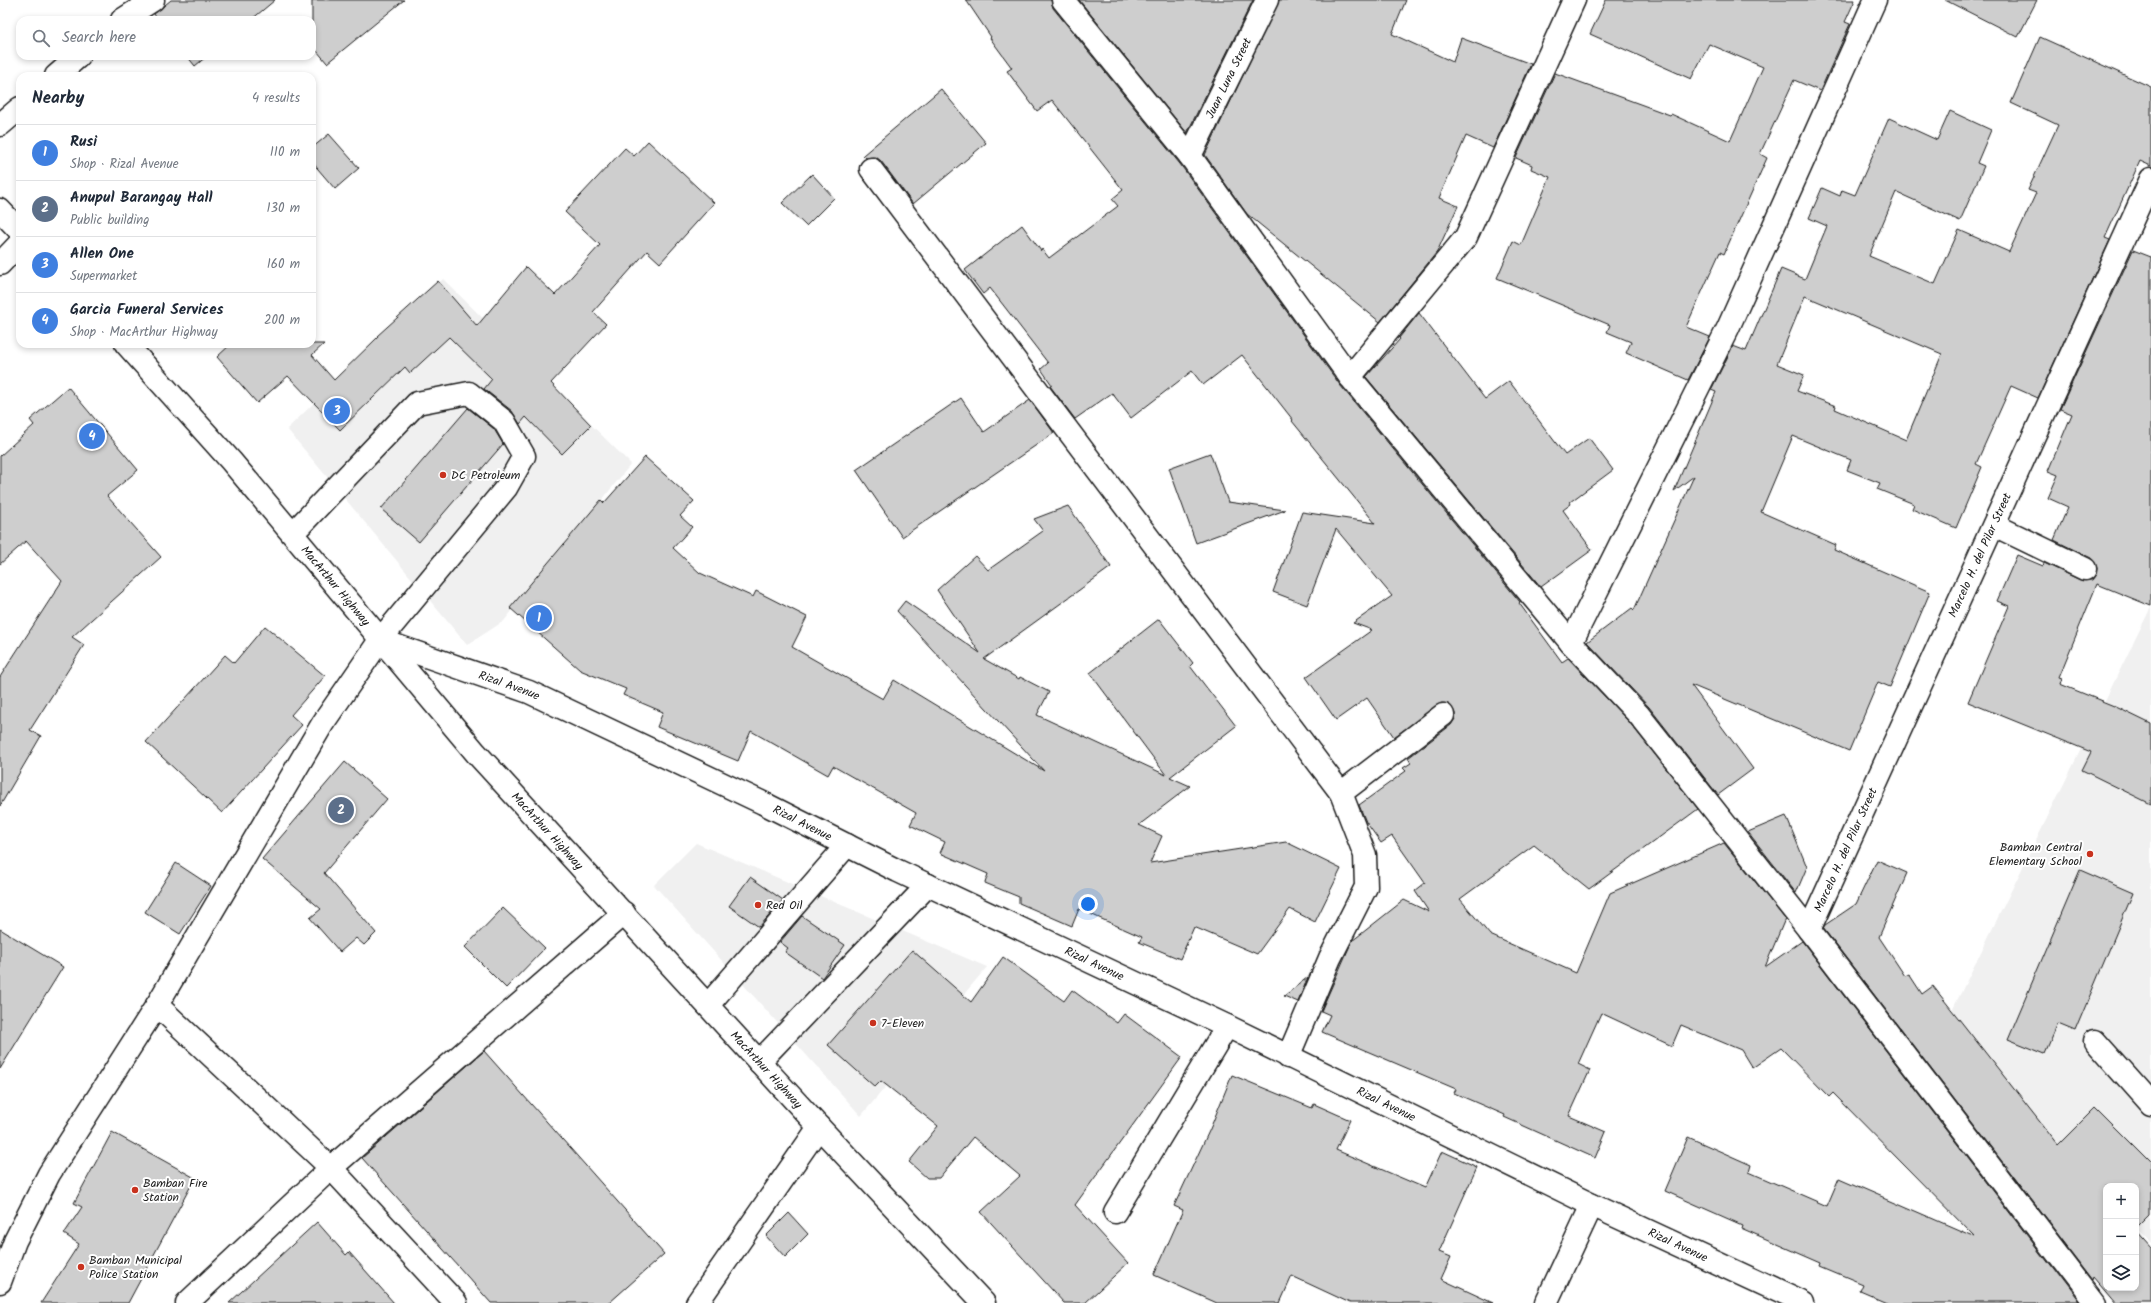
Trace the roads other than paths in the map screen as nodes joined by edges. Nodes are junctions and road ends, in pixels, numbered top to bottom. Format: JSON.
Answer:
{"nodes":[{"id":1,"x":153,"y":0,"type":"edge"},
{"id":2,"x":1063,"y":0,"type":"edge"},
{"id":3,"x":1268,"y":0,"type":"edge"},
{"id":4,"x":1574,"y":0,"type":"edge"},
{"id":5,"x":1875,"y":0,"type":"edge"},
{"id":6,"x":128,"y":16,"type":"edge"},
{"id":7,"x":74,"y":60,"type":"edge"},
{"id":8,"x":61,"y":72,"type":"edge"},
{"id":9,"x":16,"y":111,"type":"edge"},
{"id":10,"x":0,"y":125,"type":"edge"},
{"id":11,"x":1190,"y":156,"type":"junction"},
{"id":12,"x":871,"y":169,"type":"dead end"},
{"id":13,"x":2151,"y":180,"type":"edge"},
{"id":14,"x":0,"y":210,"type":"edge"},
{"id":15,"x":16,"y":227,"type":"edge"},
{"id":16,"x":16,"y":247,"type":"edge"},
{"id":17,"x":0,"y":264,"type":"edge"},
{"id":18,"x":130,"y":348,"type":"edge"},
{"id":19,"x":1350,"y":377,"type":"junction"},
{"id":20,"x":1994,"y":525,"type":"junction"},
{"id":21,"x":293,"y":533,"type":"junction"},
{"id":22,"x":2084,"y":569,"type":"dead end"},
{"id":23,"x":380,"y":640,"type":"junction"},
{"id":24,"x":1571,"y":643,"type":"junction"},
{"id":25,"x":1443,"y":715,"type":"dead end"},
{"id":26,"x":1341,"y":793,"type":"junction"},
{"id":27,"x":847,"y":845,"type":"junction"},
{"id":28,"x":928,"y":885,"type":"junction"},
{"id":29,"x":624,"y":913,"type":"junction"},
{"id":30,"x":1809,"y":930,"type":"junction"},
{"id":31,"x":157,"y":1005,"type":"junction"},
{"id":32,"x":708,"y":1005,"type":"junction"},
{"id":33,"x":1227,"y":1026,"type":"junction"},
{"id":34,"x":2095,"y":1041,"type":"dead end"},
{"id":35,"x":1288,"y":1057,"type":"junction"},
{"id":36,"x":760,"y":1062,"type":"junction"},
{"id":37,"x":2151,"y":1104,"type":"edge"},
{"id":38,"x":819,"y":1126,"type":"junction"},
{"id":39,"x":331,"y":1168,"type":"junction"},
{"id":40,"x":1592,"y":1205,"type":"junction"},
{"id":41,"x":1115,"y":1212,"type":"dead end"},
{"id":42,"x":0,"y":1282,"type":"edge"},
{"id":43,"x":187,"y":1303,"type":"edge"},
{"id":44,"x":456,"y":1303,"type":"edge"},
{"id":45,"x":697,"y":1303,"type":"edge"},
{"id":46,"x":984,"y":1303,"type":"edge"},
{"id":47,"x":1546,"y":1303,"type":"edge"},
{"id":48,"x":1803,"y":1303,"type":"edge"},
{"id":49,"x":2095,"y":1303,"type":"edge"}],
"edges":[{"from":1,"to":6,"type":"main road"},
{"from":2,"to":11,"type":"main road"},
{"from":3,"to":11,"type":"main road","name":"Juan Luna Street"},
{"from":4,"to":19,"type":"main road"},
{"from":5,"to":24,"type":"main road"},
{"from":7,"to":8,"type":"main road"},
{"from":9,"to":10,"type":"main road"},
{"from":11,"to":19,"type":"main road"},
{"from":12,"to":26,"type":"main road"},
{"from":13,"to":20,"type":"main road","name":"Marcelo H. del Pilar Street"},
{"from":14,"to":15,"type":"main road"},
{"from":16,"to":17,"type":"main road"},
{"from":18,"to":21,"type":"main road","name":"MacArthur Highway"},
{"from":19,"to":24,"type":"main road"},
{"from":20,"to":22,"type":"main road"},
{"from":20,"to":30,"type":"main road","name":"Marcelo H. del Pilar Street"},
{"from":21,"to":23,"type":"main road","name":"MacArthur Highway"},
{"from":21,"to":23,"type":"main road"},
{"from":23,"to":27,"type":"main road","name":"Rizal Avenue"},
{"from":23,"to":29,"type":"main road","name":"MacArthur Highway"},
{"from":23,"to":31,"type":"main road"},
{"from":24,"to":30,"type":"main road"},
{"from":25,"to":26,"type":"main road"},
{"from":26,"to":35,"type":"main road"},
{"from":27,"to":28,"type":"main road","name":"Rizal Avenue"},
{"from":27,"to":32,"type":"main road"},
{"from":28,"to":33,"type":"main road","name":"Rizal Avenue"},
{"from":28,"to":36,"type":"main road"},
{"from":29,"to":32,"type":"main road","name":"MacArthur Highway"},
{"from":29,"to":39,"type":"main road"},
{"from":30,"to":49,"type":"main road"},
{"from":31,"to":39,"type":"main road"},
{"from":31,"to":42,"type":"main road"},
{"from":32,"to":36,"type":"main road","name":"MacArthur Highway"},
{"from":33,"to":35,"type":"main road","name":"Rizal Avenue"},
{"from":33,"to":41,"type":"main road"},
{"from":34,"to":37,"type":"main road"},
{"from":35,"to":40,"type":"main road","name":"Rizal Avenue"},
{"from":36,"to":38,"type":"main road","name":"MacArthur Highway"},
{"from":38,"to":45,"type":"main road"},
{"from":38,"to":46,"type":"main road","name":"MacArthur Highway"},
{"from":39,"to":43,"type":"main road"},
{"from":39,"to":44,"type":"main road"},
{"from":40,"to":47,"type":"main road"},
{"from":40,"to":48,"type":"main road","name":"Rizal Avenue"}]}
